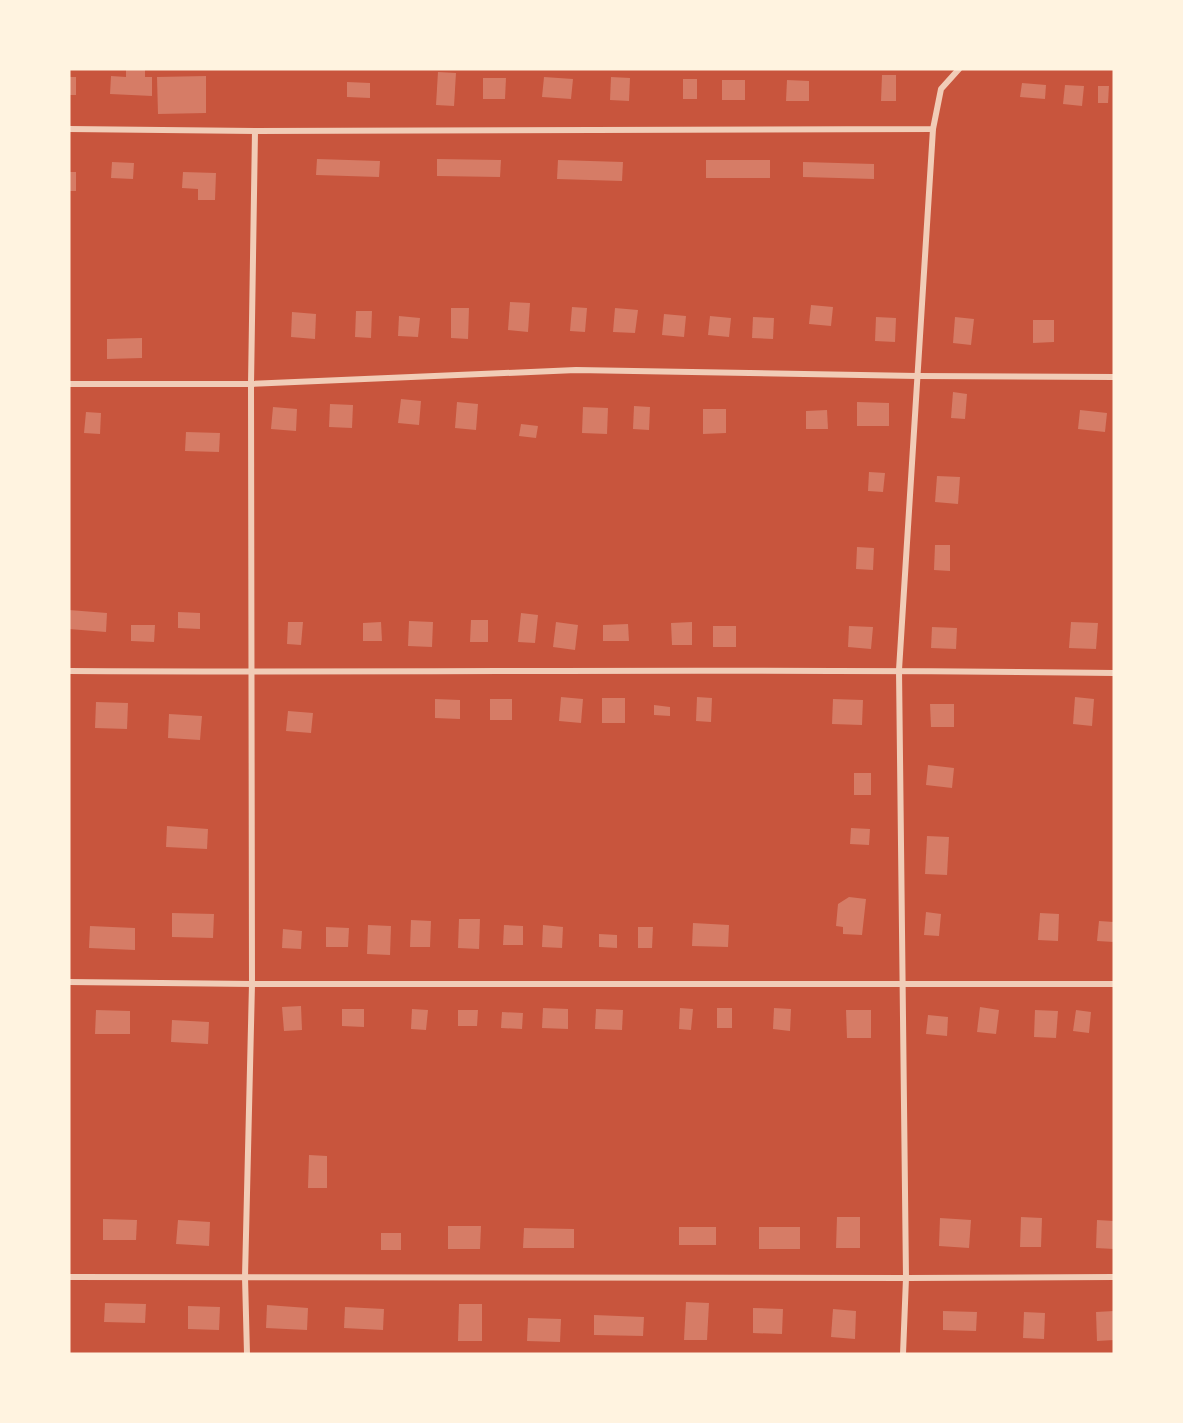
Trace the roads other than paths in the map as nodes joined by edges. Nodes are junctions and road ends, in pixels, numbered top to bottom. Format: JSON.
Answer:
{"nodes":[{"id":1,"x":959,"y":69,"type":"edge"},
{"id":2,"x":69,"y":129,"type":"edge"},
{"id":3,"x":933,"y":129,"type":"junction"},
{"id":4,"x":255,"y":131,"type":"junction"},
{"id":5,"x":917,"y":376,"type":"junction"},
{"id":6,"x":1114,"y":377,"type":"edge"},
{"id":7,"x":69,"y":384,"type":"edge"},
{"id":8,"x":251,"y":384,"type":"junction"},
{"id":9,"x":899,"y":670,"type":"junction"},
{"id":10,"x":69,"y":671,"type":"edge"},
{"id":11,"x":251,"y":672,"type":"junction"},
{"id":12,"x":1114,"y":673,"type":"edge"},
{"id":13,"x":69,"y":982,"type":"edge"},
{"id":14,"x":902,"y":983,"type":"junction"},
{"id":15,"x":252,"y":984,"type":"junction"},
{"id":16,"x":1114,"y":984,"type":"edge"},
{"id":17,"x":69,"y":1277,"type":"edge"},
{"id":18,"x":245,"y":1277,"type":"junction"},
{"id":19,"x":1114,"y":1277,"type":"edge"},
{"id":20,"x":906,"y":1278,"type":"junction"},
{"id":21,"x":247,"y":1354,"type":"edge"},
{"id":22,"x":903,"y":1354,"type":"edge"}],
"edges":[{"from":1,"to":3,"type":"street"},
{"from":2,"to":4,"type":"street"},
{"from":3,"to":4,"type":"street"},
{"from":3,"to":5,"type":"street"},
{"from":4,"to":8,"type":"street"},
{"from":5,"to":6,"type":"street"},
{"from":5,"to":8,"type":"street"},
{"from":5,"to":9,"type":"street"},
{"from":7,"to":8,"type":"street"},
{"from":8,"to":11,"type":"street"},
{"from":9,"to":11,"type":"street"},
{"from":9,"to":12,"type":"street"},
{"from":9,"to":14,"type":"street"},
{"from":10,"to":11,"type":"street"},
{"from":11,"to":15,"type":"street"},
{"from":13,"to":15,"type":"street"},
{"from":14,"to":15,"type":"street"},
{"from":14,"to":16,"type":"street"},
{"from":14,"to":20,"type":"street"},
{"from":15,"to":18,"type":"street"},
{"from":17,"to":18,"type":"street"},
{"from":18,"to":20,"type":"street"},
{"from":18,"to":21,"type":"street"},
{"from":19,"to":20,"type":"street"},
{"from":20,"to":22,"type":"street"}]}
